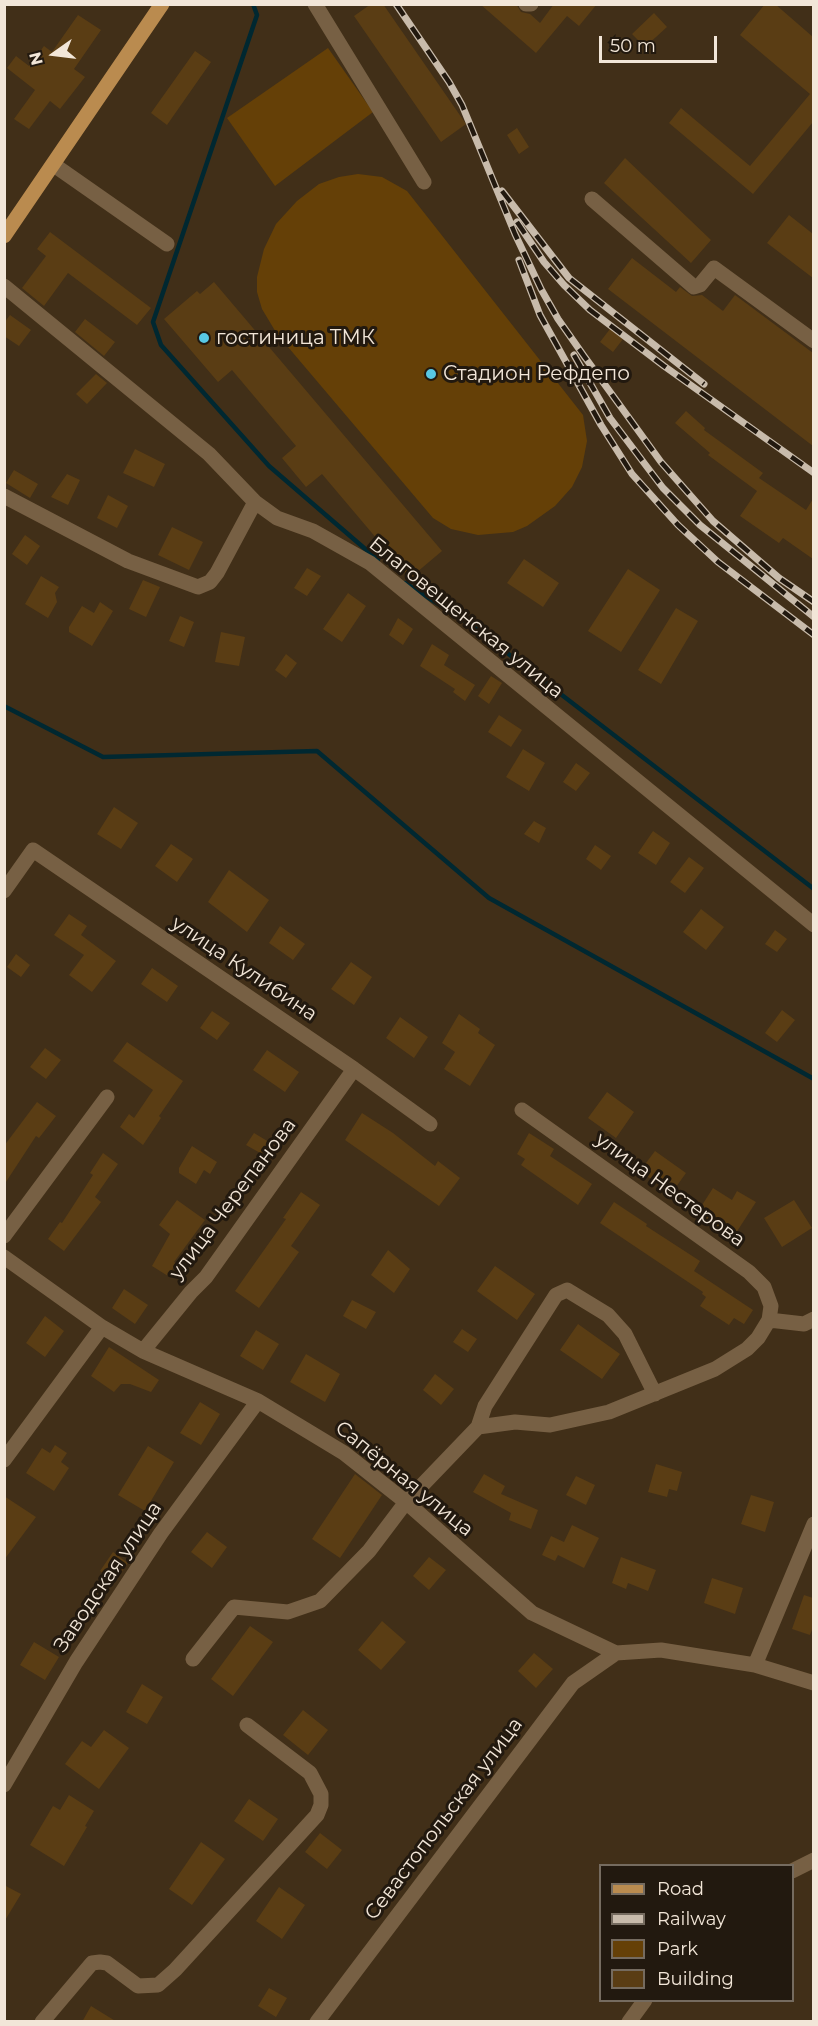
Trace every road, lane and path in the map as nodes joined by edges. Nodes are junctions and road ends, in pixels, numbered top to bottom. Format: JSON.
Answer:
{"nodes":[{"id":1,"x":162,"y":4,"type":"edge"},
{"id":2,"x":315,"y":4,"type":"edge"},
{"id":3,"x":526,"y":4,"type":"edge"},
{"id":4,"x":531,"y":4,"type":"edge"},
{"id":5,"x":54,"y":165,"type":"junction"},
{"id":6,"x":424,"y":182,"type":"dead end"},
{"id":7,"x":592,"y":199,"type":"dead end"},
{"id":8,"x":4,"y":236,"type":"edge"},
{"id":9,"x":167,"y":244,"type":"dead end"},
{"id":10,"x":4,"y":286,"type":"edge"},
{"id":11,"x":813,"y":341,"type":"edge"},
{"id":12,"x":4,"y":496,"type":"edge"},
{"id":13,"x":255,"y":502,"type":"junction"},
{"id":14,"x":4,"y":891,"type":"edge"},
{"id":15,"x":813,"y":925,"type":"edge"},
{"id":16,"x":354,"y":1070,"type":"junction"},
{"id":17,"x":107,"y":1097,"type":"dead end"},
{"id":18,"x":522,"y":1110,"type":"dead end"},
{"id":19,"x":430,"y":1124,"type":"dead end"},
{"id":20,"x":4,"y":1236,"type":"edge"},
{"id":21,"x":4,"y":1257,"type":"edge"},
{"id":22,"x":813,"y":1319,"type":"edge"},
{"id":23,"x":769,"y":1320,"type":"junction"},
{"id":24,"x":102,"y":1327,"type":"junction"},
{"id":25,"x":143,"y":1351,"type":"junction"},
{"id":26,"x":655,"y":1394,"type":"junction"},
{"id":27,"x":258,"y":1401,"type":"junction"},
{"id":28,"x":478,"y":1427,"type":"junction"},
{"id":29,"x":4,"y":1460,"type":"edge"},
{"id":30,"x":406,"y":1502,"type":"junction"},
{"id":31,"x":813,"y":1524,"type":"edge"},
{"id":32,"x":616,"y":1653,"type":"junction"},
{"id":33,"x":193,"y":1659,"type":"dead end"},
{"id":34,"x":755,"y":1665,"type":"junction"},
{"id":35,"x":813,"y":1683,"type":"edge"},
{"id":36,"x":247,"y":1725,"type":"dead end"},
{"id":37,"x":4,"y":1785,"type":"edge"},
{"id":38,"x":813,"y":1860,"type":"edge"},
{"id":39,"x":794,"y":1870,"type":"edge"},
{"id":40,"x":644,"y":2002,"type":"edge"},
{"id":41,"x":42,"y":2022,"type":"edge"},
{"id":42,"x":317,"y":2022,"type":"edge"},
{"id":43,"x":629,"y":2022,"type":"edge"}],
"edges":[{"from":1,"to":5,"type":"main road"},
{"from":2,"to":6,"type":"street"},
{"from":3,"to":4,"type":"street"},
{"from":5,"to":8,"type":"main road"},
{"from":5,"to":9,"type":"street"},
{"from":7,"to":11,"type":"street"},
{"from":10,"to":13,"type":"street","name":"Благовещенская улица"},
{"from":12,"to":13,"type":"street"},
{"from":13,"to":15,"type":"street","name":"Благовещенская улица"},
{"from":14,"to":16,"type":"street","name":"улица Кулибина"},
{"from":16,"to":19,"type":"street","name":"улица Кулибина"},
{"from":16,"to":25,"type":"street","name":"улица Черепанова"},
{"from":17,"to":20,"type":"street"},
{"from":18,"to":23,"type":"street","name":"улица Нестерова"},
{"from":21,"to":24,"type":"street","name":"Сапёрная улица"},
{"from":22,"to":23,"type":"street"},
{"from":23,"to":26,"type":"street"},
{"from":24,"to":25,"type":"street","name":"Сапёрная улица"},
{"from":24,"to":29,"type":"street"},
{"from":25,"to":27,"type":"street","name":"Сапёрная улица"},
{"from":26,"to":28,"type":"street"},
{"from":26,"to":28,"type":"street"},
{"from":27,"to":30,"type":"street","name":"Сапёрная улица"},
{"from":27,"to":37,"type":"street","name":"Заводская улица"},
{"from":28,"to":30,"type":"street"},
{"from":30,"to":32,"type":"street","name":"Сапёрная улица"},
{"from":30,"to":33,"type":"street"},
{"from":31,"to":34,"type":"street"},
{"from":32,"to":34,"type":"street"},
{"from":32,"to":42,"type":"street","name":"Севастопольская улица"},
{"from":34,"to":35,"type":"street"},
{"from":36,"to":41,"type":"street"},
{"from":38,"to":39,"type":"street"},
{"from":40,"to":43,"type":"street"}]}
